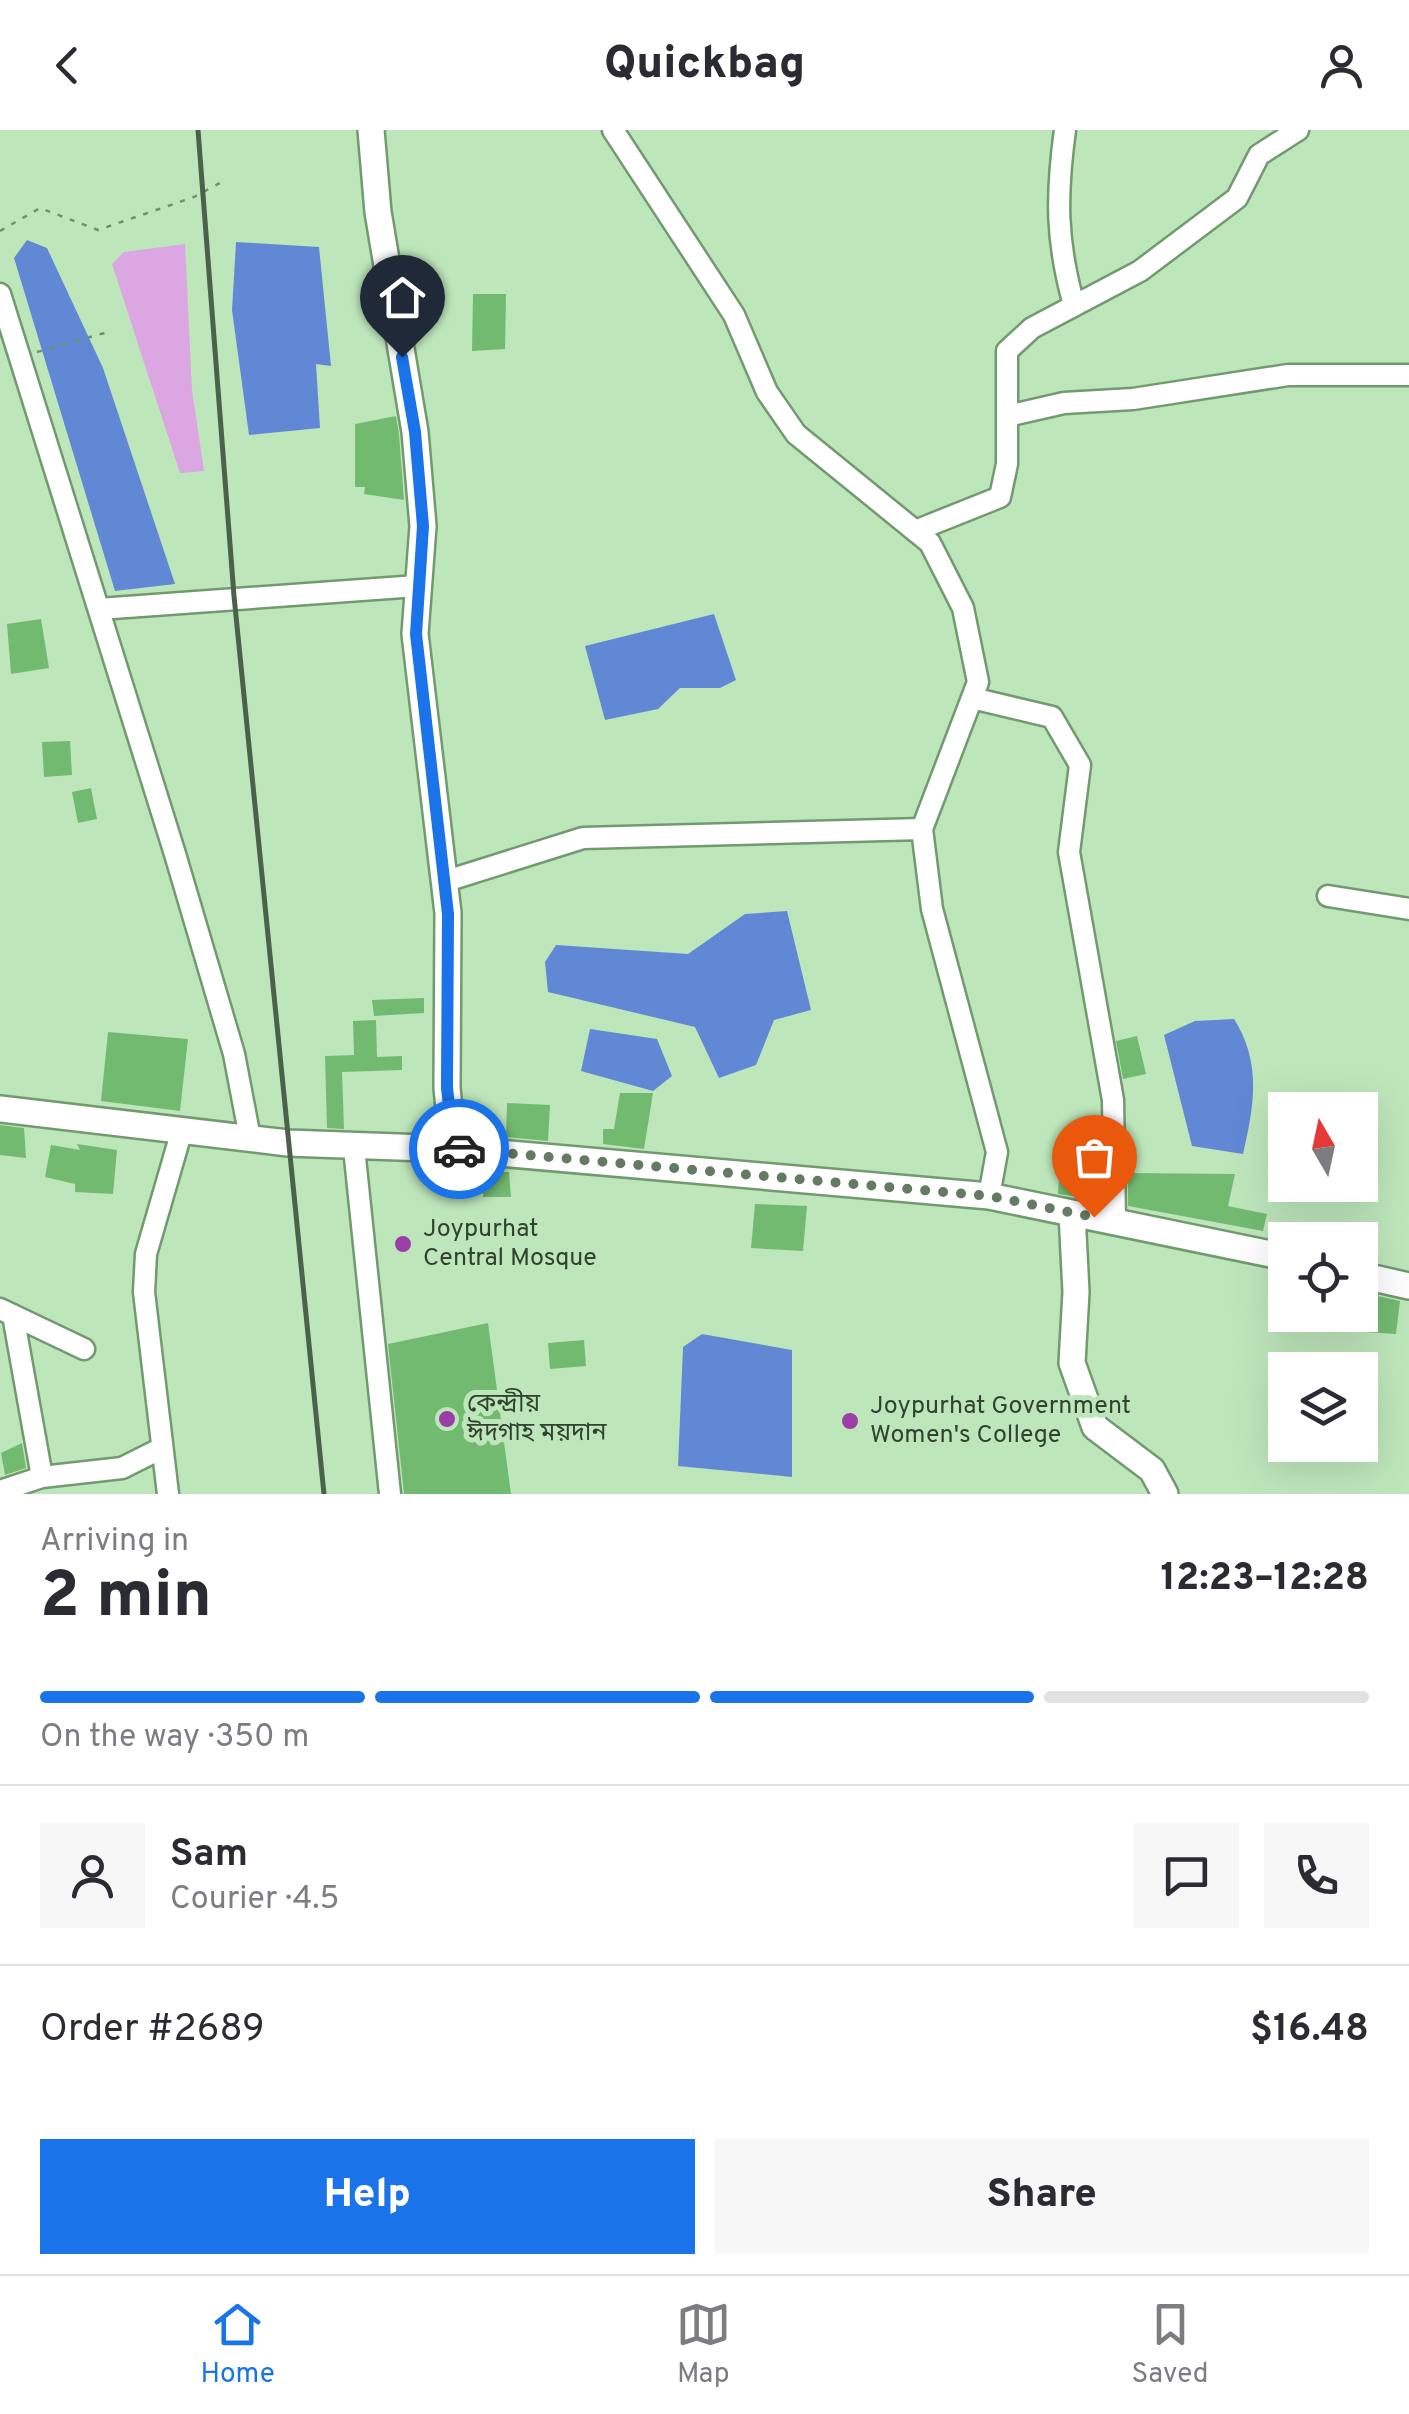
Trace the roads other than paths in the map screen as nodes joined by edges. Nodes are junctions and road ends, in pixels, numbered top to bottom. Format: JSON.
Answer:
{"nodes":[{"id":1,"x":371,"y":130,"type":"edge"},
{"id":2,"x":613,"y":130,"type":"edge"},
{"id":3,"x":1065,"y":130,"type":"edge"},
{"id":4,"x":1298,"y":130,"type":"edge"},
{"id":5,"x":0,"y":294,"type":"edge"},
{"id":6,"x":1074,"y":305,"type":"junction"},
{"id":7,"x":4,"y":318,"type":"edge"},
{"id":8,"x":1409,"y":375,"type":"edge"},
{"id":9,"x":1007,"y":416,"type":"junction"},
{"id":10,"x":915,"y":531,"type":"junction"},
{"id":11,"x":417,"y":586,"type":"junction"},
{"id":12,"x":99,"y":609,"type":"junction"},
{"id":13,"x":972,"y":698,"type":"junction"},
{"id":14,"x":922,"y":829,"type":"junction"},
{"id":15,"x":443,"y":882,"type":"junction"},
{"id":16,"x":1328,"y":896,"type":"dead end"},
{"id":17,"x":1409,"y":909,"type":"edge"},
{"id":18,"x":0,"y":1109,"type":"edge"},
{"id":19,"x":182,"y":1130,"type":"junction"},
{"id":20,"x":250,"y":1138,"type":"junction"},
{"id":21,"x":354,"y":1148,"type":"junction"},
{"id":22,"x":454,"y":1149,"type":"junction"},
{"id":23,"x":989,"y":1196,"type":"junction"},
{"id":24,"x":1072,"y":1212,"type":"junction"},
{"id":25,"x":1115,"y":1221,"type":"junction"},
{"id":26,"x":1268,"y":1253,"type":"edge"},
{"id":27,"x":1378,"y":1279,"type":"edge"},
{"id":28,"x":1409,"y":1286,"type":"edge"},
{"id":29,"x":6,"y":1312,"type":"edge"},
{"id":30,"x":84,"y":1349,"type":"dead end"},
{"id":31,"x":162,"y":1448,"type":"junction"},
{"id":32,"x":42,"y":1477,"type":"junction"},
{"id":33,"x":0,"y":1491,"type":"edge"},
{"id":34,"x":168,"y":1494,"type":"edge"},
{"id":35,"x":390,"y":1494,"type":"edge"},
{"id":36,"x":1166,"y":1494,"type":"edge"}],
"edges":[{"from":1,"to":11,"type":"main road"},
{"from":2,"to":10,"type":"street"},
{"from":3,"to":6,"type":"street"},
{"from":4,"to":6,"type":"street"},
{"from":5,"to":7,"type":"street"},
{"from":6,"to":9,"type":"street"},
{"from":7,"to":12,"type":"street"},
{"from":8,"to":9,"type":"street"},
{"from":9,"to":10,"type":"street"},
{"from":10,"to":13,"type":"street"},
{"from":11,"to":12,"type":"street"},
{"from":11,"to":15,"type":"main road"},
{"from":12,"to":20,"type":"street"},
{"from":13,"to":14,"type":"street"},
{"from":13,"to":25,"type":"street"},
{"from":14,"to":15,"type":"street"},
{"from":14,"to":23,"type":"street"},
{"from":15,"to":22,"type":"main road"},
{"from":16,"to":17,"type":"street"},
{"from":18,"to":19,"type":"main road"},
{"from":19,"to":20,"type":"main road"},
{"from":19,"to":31,"type":"street"},
{"from":20,"to":21,"type":"main road"},
{"from":21,"to":22,"type":"main road"},
{"from":21,"to":35,"type":"street"},
{"from":22,"to":23,"type":"main road"},
{"from":23,"to":24,"type":"main road"},
{"from":24,"to":25,"type":"main road"},
{"from":24,"to":36,"type":"main road"},
{"from":25,"to":26,"type":"main road"},
{"from":27,"to":28,"type":"main road"},
{"from":29,"to":30,"type":"street"},
{"from":29,"to":32,"type":"street"},
{"from":31,"to":32,"type":"street"},
{"from":31,"to":34,"type":"street"},
{"from":32,"to":33,"type":"street"}]}
